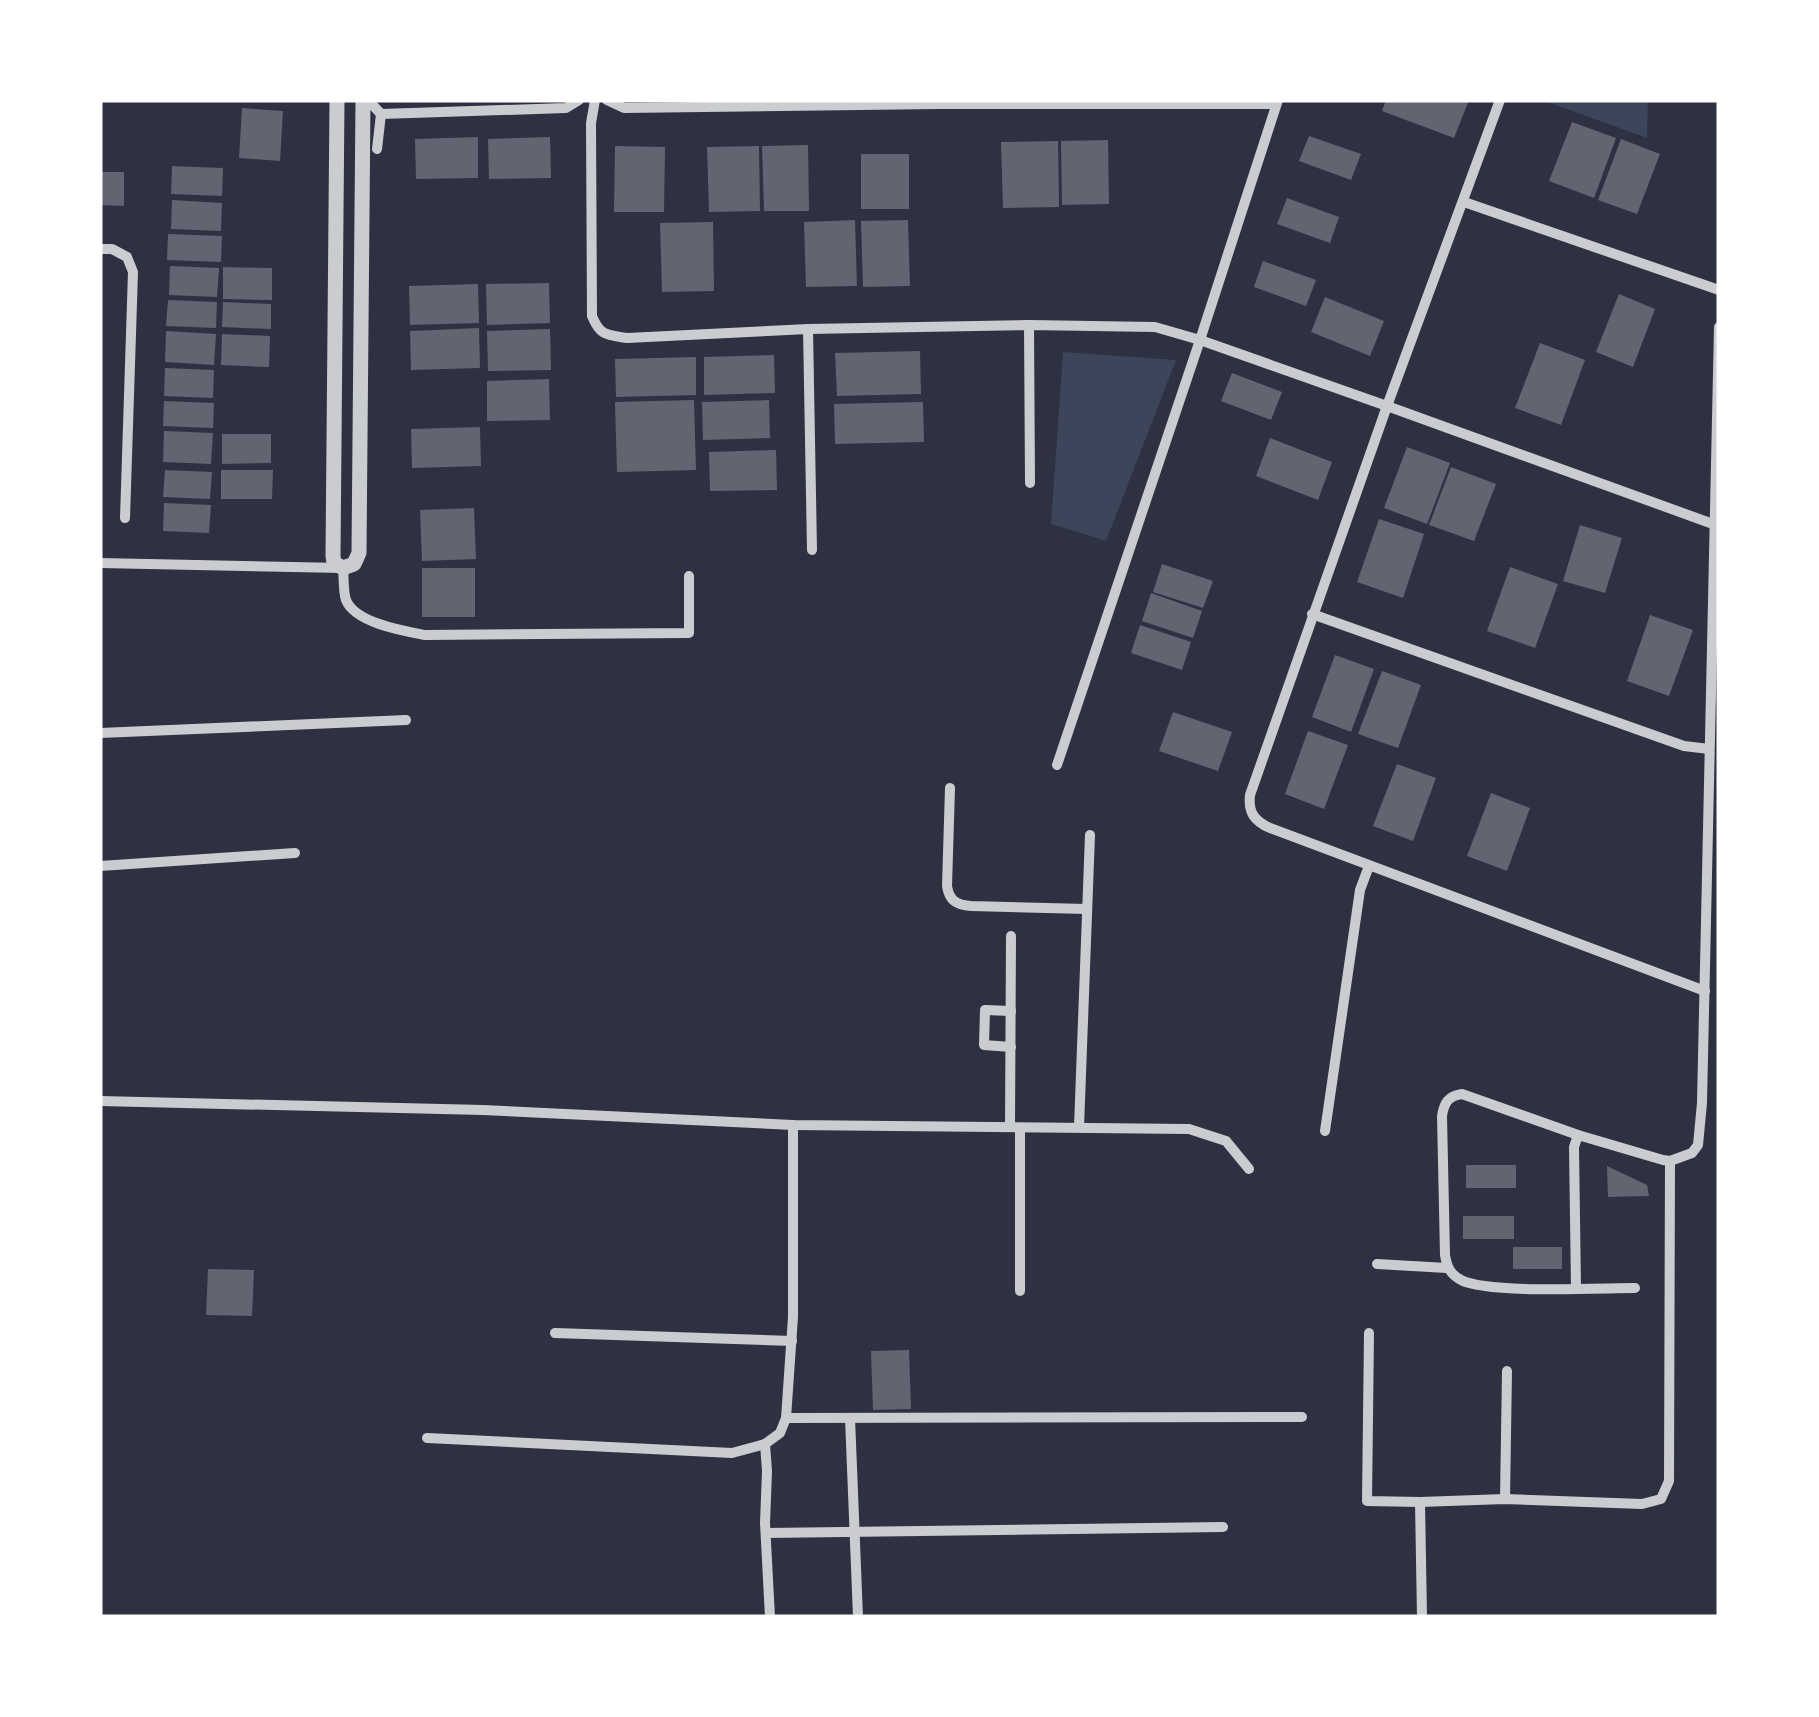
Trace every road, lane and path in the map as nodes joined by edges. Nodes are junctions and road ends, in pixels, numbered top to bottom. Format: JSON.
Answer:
{"nodes":[{"id":1,"x":337,"y":100,"type":"edge"},
{"id":2,"x":366,"y":100,"type":"edge"},
{"id":3,"x":579,"y":100,"type":"edge"},
{"id":4,"x":595,"y":100,"type":"edge"},
{"id":5,"x":607,"y":100,"type":"edge"},
{"id":6,"x":1500,"y":100,"type":"edge"},
{"id":7,"x":938,"y":102,"type":"edge"},
{"id":8,"x":1277,"y":102,"type":"edge"},
{"id":9,"x":381,"y":114,"type":"junction"},
{"id":10,"x":377,"y":149,"type":"dead end"},
{"id":11,"x":1464,"y":202,"type":"junction"},
{"id":12,"x":100,"y":249,"type":"edge"},
{"id":13,"x":1719,"y":290,"type":"edge"},
{"id":14,"x":1029,"y":325,"type":"junction"},
{"id":15,"x":1719,"y":327,"type":"edge"},
{"id":16,"x":808,"y":329,"type":"junction"},
{"id":17,"x":1200,"y":340,"type":"junction"},
{"id":18,"x":1388,"y":406,"type":"junction"},
{"id":19,"x":1030,"y":482,"type":"dead end"},
{"id":20,"x":126,"y":518,"type":"dead end"},
{"id":21,"x":1714,"y":524,"type":"junction"},
{"id":22,"x":812,"y":550,"type":"dead end"},
{"id":23,"x":100,"y":562,"type":"edge"},
{"id":24,"x":343,"y":568,"type":"junction"},
{"id":25,"x":689,"y":576,"type":"dead end"},
{"id":26,"x":1312,"y":614,"type":"junction"},
{"id":27,"x":406,"y":720,"type":"dead end"},
{"id":28,"x":100,"y":733,"type":"edge"},
{"id":29,"x":1708,"y":749,"type":"junction"},
{"id":30,"x":1056,"y":765,"type":"dead end"},
{"id":31,"x":950,"y":788,"type":"dead end"},
{"id":32,"x":1090,"y":835,"type":"dead end"},
{"id":33,"x":295,"y":852,"type":"dead end"},
{"id":34,"x":100,"y":866,"type":"edge"},
{"id":35,"x":1369,"y":866,"type":"junction"},
{"id":36,"x":1088,"y":910,"type":"junction"},
{"id":37,"x":1011,"y":936,"type":"dead end"},
{"id":38,"x":1705,"y":991,"type":"junction"},
{"id":39,"x":1010,"y":1012,"type":"junction"},
{"id":40,"x":1011,"y":1048,"type":"junction"},
{"id":41,"x":100,"y":1101,"type":"edge"},
{"id":42,"x":794,"y":1125,"type":"junction"},
{"id":43,"x":1015,"y":1127,"type":"junction"},
{"id":44,"x":1079,"y":1127,"type":"junction"},
{"id":45,"x":1325,"y":1131,"type":"dead end"},
{"id":46,"x":1578,"y":1135,"type":"junction"},
{"id":47,"x":1670,"y":1162,"type":"junction"},
{"id":48,"x":1249,"y":1168,"type":"dead end"},
{"id":49,"x":1378,"y":1264,"type":"dead end"},
{"id":50,"x":1447,"y":1268,"type":"junction"},
{"id":51,"x":1576,"y":1288,"type":"junction"},
{"id":52,"x":1635,"y":1288,"type":"dead end"},
{"id":53,"x":1020,"y":1290,"type":"dead end"},
{"id":54,"x":1369,"y":1332,"type":"dead end"},
{"id":55,"x":555,"y":1333,"type":"dead end"},
{"id":56,"x":792,"y":1341,"type":"junction"},
{"id":57,"x":1506,"y":1371,"type":"dead end"},
{"id":58,"x":1302,"y":1417,"type":"dead end"},
{"id":59,"x":786,"y":1418,"type":"junction"},
{"id":60,"x":850,"y":1418,"type":"junction"},
{"id":61,"x":427,"y":1438,"type":"dead end"},
{"id":62,"x":765,"y":1444,"type":"junction"},
{"id":63,"x":1505,"y":1499,"type":"junction"},
{"id":64,"x":1420,"y":1502,"type":"junction"},
{"id":65,"x":1223,"y":1527,"type":"dead end"},
{"id":66,"x":854,"y":1532,"type":"junction"},
{"id":67,"x":766,"y":1533,"type":"junction"},
{"id":68,"x":770,"y":1617,"type":"edge"},
{"id":69,"x":858,"y":1617,"type":"edge"},
{"id":70,"x":1422,"y":1617,"type":"edge"}],
"edges":[{"from":1,"to":24,"type":"street"},
{"from":2,"to":9,"type":"street"},
{"from":2,"to":24,"type":"street"},
{"from":3,"to":9,"type":"street"},
{"from":4,"to":16,"type":"street"},
{"from":5,"to":7,"type":"street"},
{"from":6,"to":11,"type":"street"},
{"from":7,"to":8,"type":"street"},
{"from":8,"to":17,"type":"street"},
{"from":9,"to":10,"type":"street"},
{"from":11,"to":13,"type":"street"},
{"from":11,"to":18,"type":"street"},
{"from":12,"to":20,"type":"street"},
{"from":14,"to":16,"type":"street"},
{"from":14,"to":17,"type":"street"},
{"from":14,"to":19,"type":"street"},
{"from":15,"to":21,"type":"street"},
{"from":16,"to":22,"type":"street"},
{"from":17,"to":18,"type":"street"},
{"from":17,"to":30,"type":"street"},
{"from":18,"to":21,"type":"street"},
{"from":18,"to":26,"type":"street"},
{"from":21,"to":29,"type":"street"},
{"from":23,"to":24,"type":"street"},
{"from":24,"to":25,"type":"street"},
{"from":26,"to":29,"type":"street"},
{"from":26,"to":35,"type":"street"},
{"from":27,"to":28,"type":"street"},
{"from":29,"to":38,"type":"street"},
{"from":31,"to":36,"type":"street"},
{"from":32,"to":36,"type":"street"},
{"from":33,"to":34,"type":"street"},
{"from":35,"to":38,"type":"street"},
{"from":35,"to":45,"type":"street"},
{"from":36,"to":44,"type":"street"},
{"from":37,"to":39,"type":"street"},
{"from":38,"to":47,"type":"street"},
{"from":39,"to":40,"type":"street"},
{"from":39,"to":40,"type":"street"},
{"from":40,"to":43,"type":"street"},
{"from":41,"to":42,"type":"street"},
{"from":42,"to":43,"type":"street"},
{"from":42,"to":56,"type":"street"},
{"from":43,"to":44,"type":"street"},
{"from":43,"to":53,"type":"street"},
{"from":44,"to":48,"type":"street"},
{"from":46,"to":47,"type":"street"},
{"from":46,"to":50,"type":"street"},
{"from":46,"to":51,"type":"street"},
{"from":47,"to":63,"type":"street"},
{"from":49,"to":50,"type":"street"},
{"from":50,"to":51,"type":"street"},
{"from":51,"to":52,"type":"street"},
{"from":54,"to":64,"type":"street"},
{"from":55,"to":56,"type":"street"},
{"from":56,"to":59,"type":"street"},
{"from":57,"to":63,"type":"street"},
{"from":58,"to":60,"type":"street"},
{"from":59,"to":60,"type":"street"},
{"from":59,"to":62,"type":"street"},
{"from":60,"to":66,"type":"street"},
{"from":61,"to":62,"type":"street"},
{"from":62,"to":67,"type":"street"},
{"from":63,"to":64,"type":"street"},
{"from":64,"to":70,"type":"street"},
{"from":65,"to":66,"type":"street"},
{"from":66,"to":67,"type":"street"},
{"from":66,"to":69,"type":"street"},
{"from":67,"to":68,"type":"street"}]}
